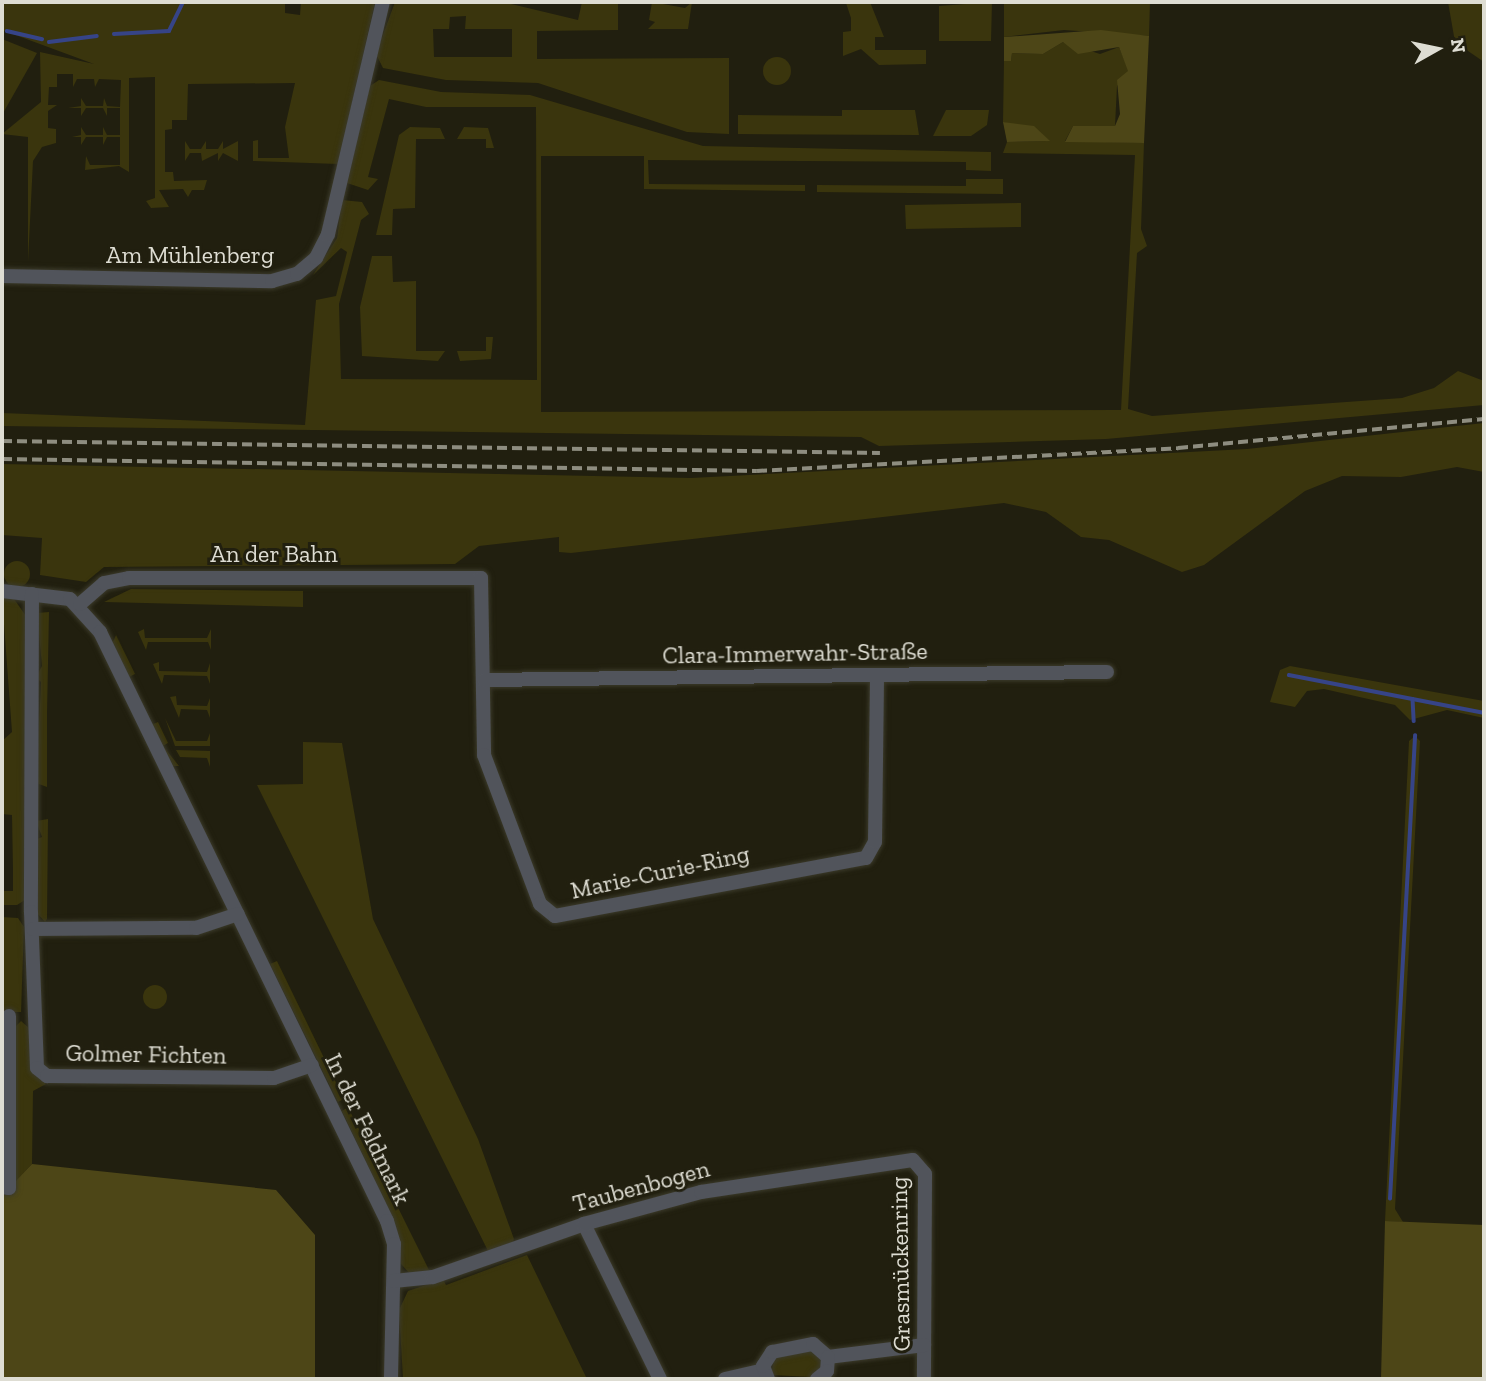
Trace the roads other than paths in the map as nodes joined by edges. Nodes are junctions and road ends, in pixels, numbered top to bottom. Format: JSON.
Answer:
{"nodes":[{"id":1,"x":383,"y":2,"type":"edge"},
{"id":2,"x":2,"y":276,"type":"edge"},
{"id":3,"x":476,"y":575,"type":"joint"},
{"id":4,"x":2,"y":592,"type":"edge"},
{"id":5,"x":32,"y":594,"type":"junction"},
{"id":6,"x":80,"y":604,"type":"junction"},
{"id":7,"x":1107,"y":672,"type":"dead end"},
{"id":8,"x":877,"y":675,"type":"junction"},
{"id":9,"x":484,"y":680,"type":"junction"},
{"id":10,"x":238,"y":914,"type":"junction"},
{"id":11,"x":33,"y":929,"type":"junction"},
{"id":12,"x":5,"y":1016,"type":"edge"},
{"id":13,"x":33,"y":1016,"type":"junction"},
{"id":14,"x":312,"y":1065,"type":"junction"},
{"id":15,"x":908,"y":1159,"type":"joint"},
{"id":16,"x":2,"y":1187,"type":"edge"},
{"id":17,"x":584,"y":1224,"type":"junction"},
{"id":18,"x":394,"y":1281,"type":"junction"},
{"id":19,"x":924,"y":1345,"type":"junction"},
{"id":20,"x":828,"y":1357,"type":"junction"},
{"id":21,"x":766,"y":1375,"type":"edge"},
{"id":22,"x":391,"y":1379,"type":"edge"},
{"id":23,"x":660,"y":1379,"type":"edge"},
{"id":24,"x":725,"y":1379,"type":"edge"},
{"id":25,"x":817,"y":1379,"type":"edge"},
{"id":26,"x":924,"y":1379,"type":"edge"}],
"edges":[{"from":1,"to":2,"type":"street","name":"Am Mühlenberg"},
{"from":3,"to":6,"type":"street","name":"An der Bahn"},
{"from":3,"to":9,"type":"street","name":"Marie-Curie-Ring"},
{"from":4,"to":5,"type":"street"},
{"from":5,"to":6,"type":"street"},
{"from":5,"to":11,"type":"street","name":"Golmer Fichten"},
{"from":6,"to":10,"type":"street","name":"In der Feldmark"},
{"from":7,"to":8,"type":"street","name":"Clara-Immerwahr-Straße"},
{"from":8,"to":9,"type":"street","name":"Clara-Immerwahr-Straße"},
{"from":8,"to":9,"type":"street","name":"Marie-Curie-Ring"},
{"from":10,"to":11,"type":"street"},
{"from":10,"to":14,"type":"street","name":"In der Feldmark"},
{"from":11,"to":13,"type":"street","name":"Golmer Fichten"},
{"from":12,"to":13,"type":"street"},
{"from":12,"to":16,"type":"street"},
{"from":13,"to":14,"type":"street","name":"Golmer Fichten"},
{"from":14,"to":18,"type":"street","name":"In der Feldmark"},
{"from":15,"to":17,"type":"street","name":"Taubenbogen"},
{"from":15,"to":19,"type":"street","name":"Grasmückenring"},
{"from":17,"to":18,"type":"street","name":"Taubenbogen"},
{"from":17,"to":23,"type":"street"},
{"from":18,"to":22,"type":"street","name":"In der Feldmark"},
{"from":19,"to":20,"type":"street"},
{"from":19,"to":26,"type":"street","name":"Grasmückenring"},
{"from":20,"to":21,"type":"street"},
{"from":20,"to":25,"type":"street"},
{"from":21,"to":24,"type":"street"}]}
